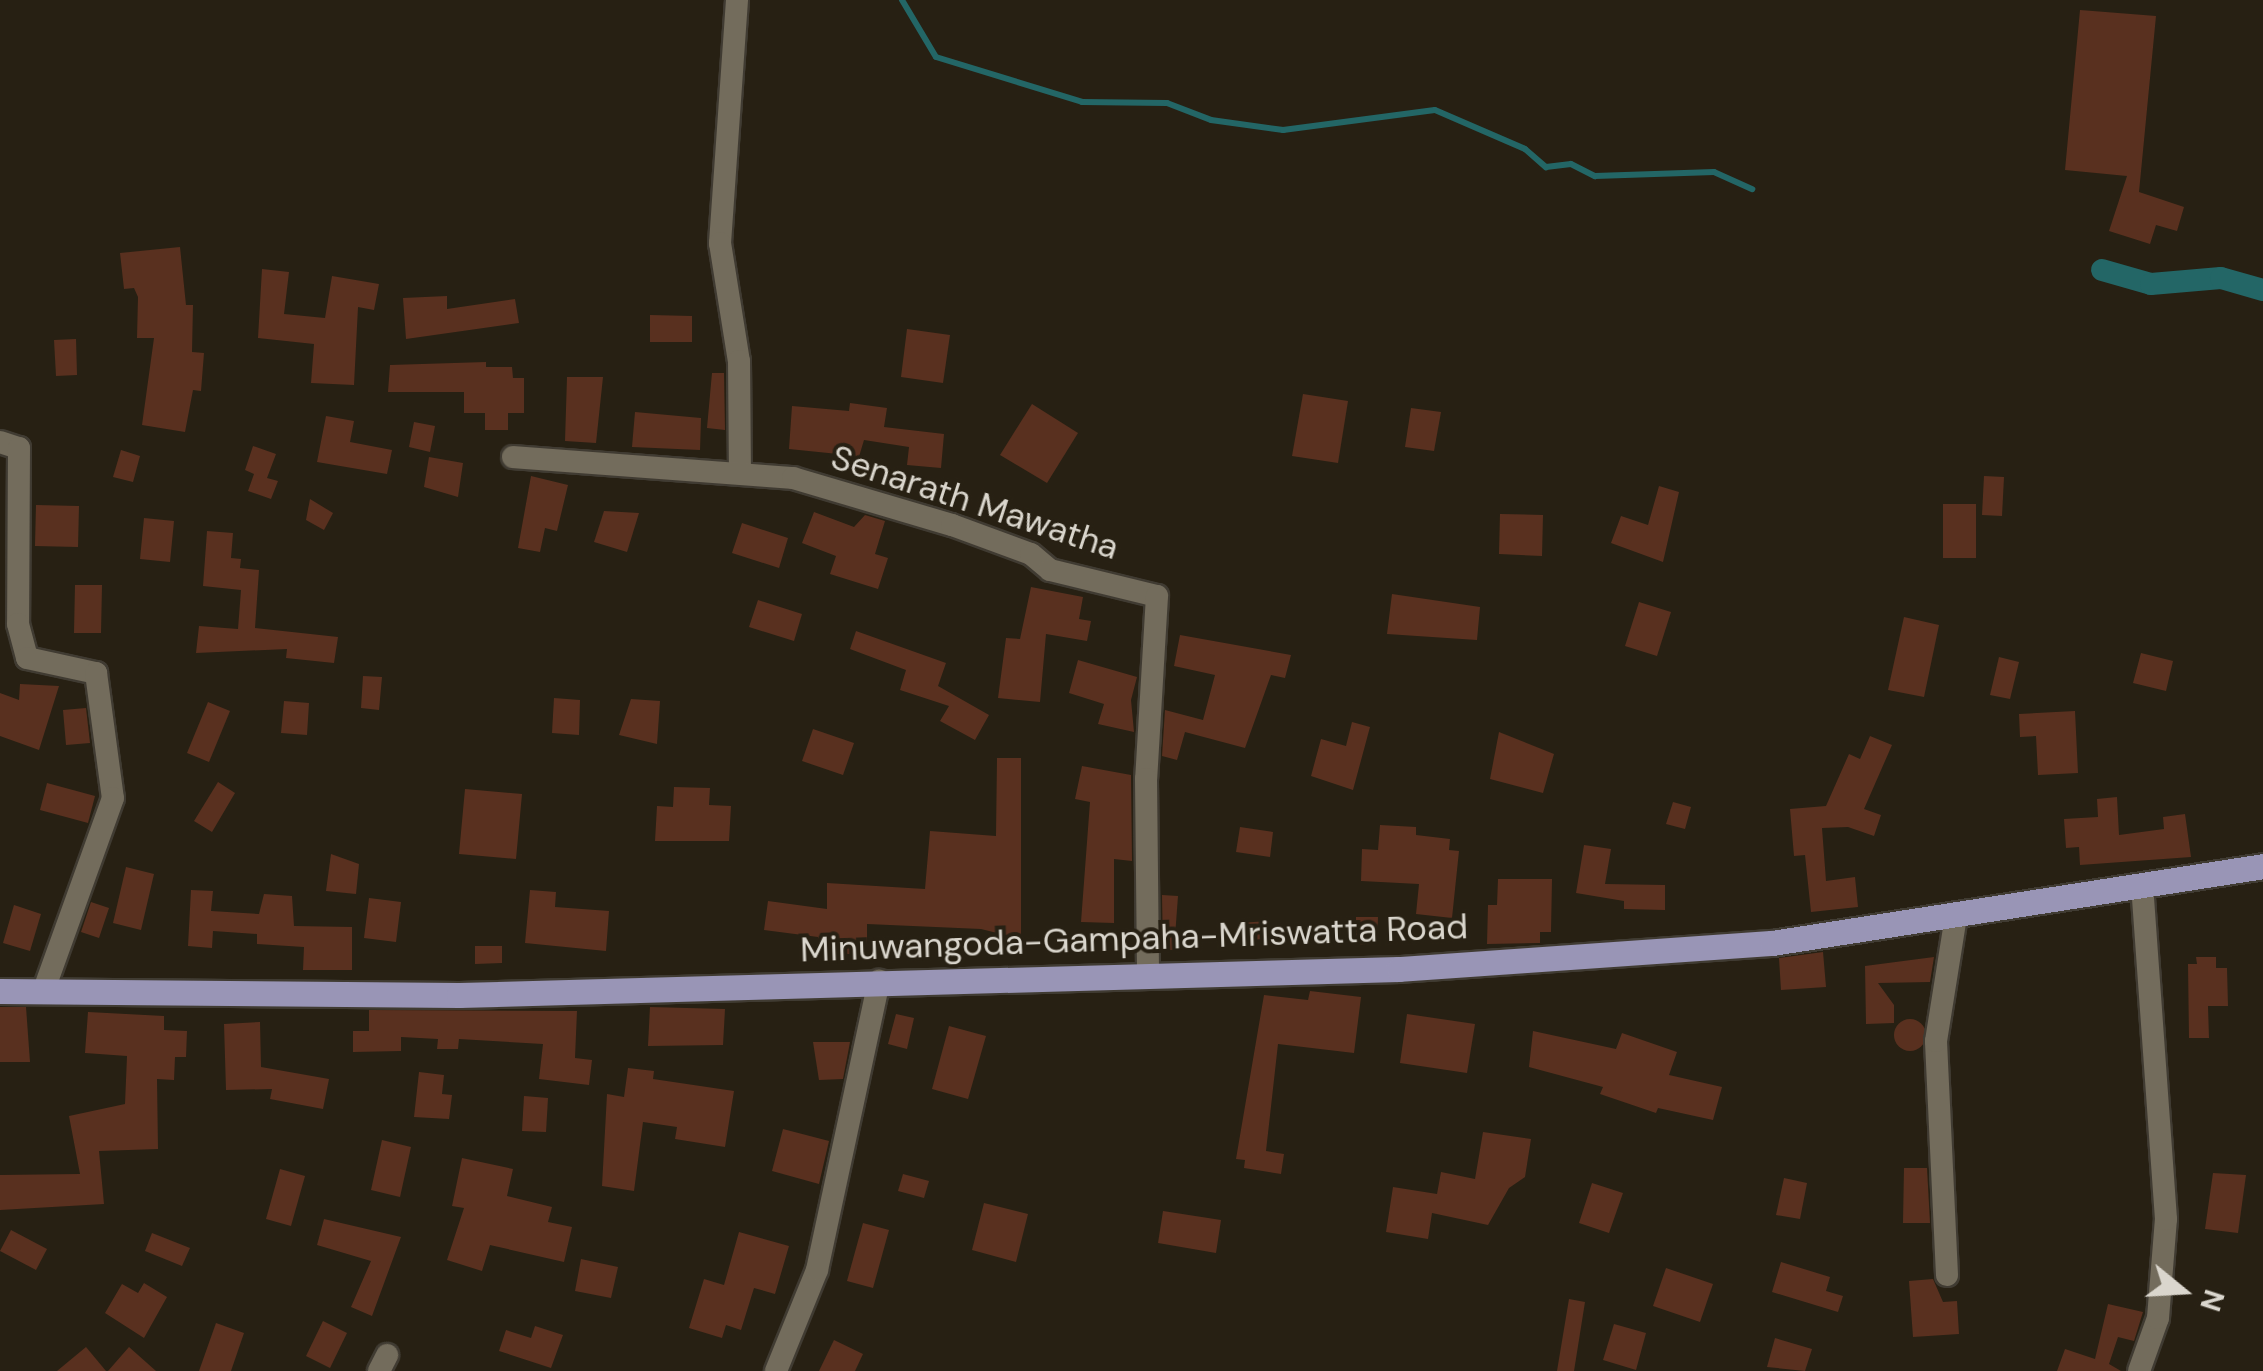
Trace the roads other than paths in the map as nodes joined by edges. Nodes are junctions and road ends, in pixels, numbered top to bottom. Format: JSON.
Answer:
{"nodes":[{"id":1,"x":737,"y":0,"type":"edge"},
{"id":2,"x":0,"y":442,"type":"edge"},
{"id":3,"x":513,"y":457,"type":"dead end"},
{"id":4,"x":740,"y":473,"type":"junction"},
{"id":5,"x":2263,"y":866,"type":"edge"},
{"id":6,"x":2142,"y":886,"type":"junction"},
{"id":7,"x":1956,"y":916,"type":"junction"},
{"id":8,"x":1148,"y":974,"type":"junction"},
{"id":9,"x":879,"y":981,"type":"junction"},
{"id":10,"x":0,"y":992,"type":"edge"},
{"id":11,"x":43,"y":992,"type":"junction"},
{"id":12,"x":1947,"y":1276,"type":"dead end"},
{"id":13,"x":776,"y":1371,"type":"edge"},
{"id":14,"x":2139,"y":1371,"type":"edge"}],
"edges":[{"from":1,"to":4,"type":"street"},
{"from":2,"to":11,"type":"street"},
{"from":3,"to":4,"type":"street","name":"Senarath Mawatha"},
{"from":4,"to":8,"type":"street","name":"Senarath Mawatha"},
{"from":5,"to":6,"type":"main road","name":"Minuwangoda-Gampaha-Mriswatta Road"},
{"from":6,"to":7,"type":"main road","name":"Minuwangoda-Gampaha-Mriswatta Road"},
{"from":6,"to":14,"type":"street"},
{"from":7,"to":8,"type":"main road","name":"Minuwangoda-Gampaha-Mriswatta Road"},
{"from":7,"to":12,"type":"street"},
{"from":8,"to":9,"type":"main road","name":"Minuwangoda-Gampaha-Mriswatta Road"},
{"from":9,"to":11,"type":"main road","name":"Minuwangoda-Gampaha-Mriswatta Road"},
{"from":9,"to":13,"type":"street"},
{"from":10,"to":11,"type":"main road","name":"Minuwangoda-Gampaha-Mriswatta Road"}]}
